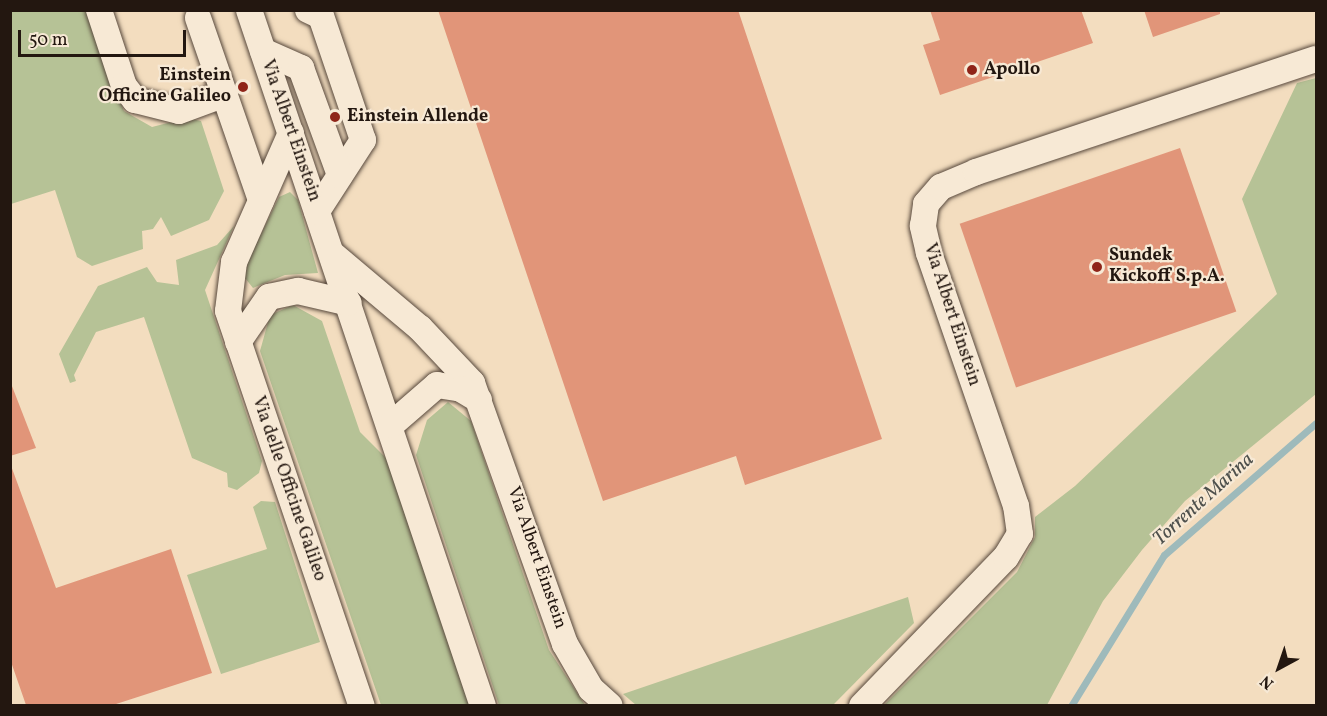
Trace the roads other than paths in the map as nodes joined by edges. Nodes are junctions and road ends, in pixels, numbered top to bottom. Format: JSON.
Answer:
{"nodes":[{"id":1,"x":99,"y":10,"type":"edge"},
{"id":2,"x":249,"y":10,"type":"edge"},
{"id":3,"x":308,"y":10,"type":"edge"},
{"id":4,"x":198,"y":18,"type":"dead end"},
{"id":5,"x":263,"y":51,"type":"junction"},
{"id":6,"x":1317,"y":59,"type":"edge"},
{"id":7,"x":225,"y":94,"type":"junction"},
{"id":8,"x":291,"y":133,"type":"junction"},
{"id":9,"x":340,"y":176,"type":"junction"},
{"id":10,"x":261,"y":200,"type":"junction"},
{"id":11,"x":317,"y":211,"type":"junction"},
{"id":12,"x":332,"y":254,"type":"junction"},
{"id":13,"x":349,"y":303,"type":"junction"},
{"id":14,"x":238,"y":342,"type":"junction"},
{"id":15,"x":479,"y":400,"type":"junction"},
{"id":16,"x":391,"y":425,"type":"junction"},
{"id":17,"x":362,"y":705,"type":"edge"},
{"id":18,"x":483,"y":705,"type":"edge"},
{"id":19,"x":610,"y":705,"type":"edge"},
{"id":20,"x":862,"y":705,"type":"edge"}],
"edges":[{"from":1,"to":7,"type":"street"},
{"from":2,"to":5,"type":"street","name":"Via Albert Einstein"},
{"from":3,"to":9,"type":"street","name":"Via Albert Einstein"},
{"from":4,"to":7,"type":"street"},
{"from":5,"to":8,"type":"street","name":"Via Albert Einstein"},
{"from":5,"to":9,"type":"street","name":"Via Albert Einstein"},
{"from":6,"to":20,"type":"street","name":"Via Albert Einstein"},
{"from":7,"to":10,"type":"street"},
{"from":8,"to":10,"type":"street","name":"Via delle Officine Galileo"},
{"from":8,"to":11,"type":"street","name":"Via Albert Einstein"},
{"from":9,"to":11,"type":"street","name":"Via Albert Einstein"},
{"from":10,"to":14,"type":"street","name":"Via delle Officine Galileo"},
{"from":11,"to":12,"type":"street","name":"Via Albert Einstein"},
{"from":12,"to":13,"type":"street","name":"Via Albert Einstein"},
{"from":12,"to":15,"type":"street","name":"Via Albert Einstein"},
{"from":13,"to":14,"type":"street"},
{"from":13,"to":16,"type":"street","name":"Via Albert Einstein"},
{"from":14,"to":17,"type":"street","name":"Via delle Officine Galileo"},
{"from":15,"to":16,"type":"street"},
{"from":15,"to":19,"type":"street","name":"Via Albert Einstein"},
{"from":16,"to":18,"type":"street","name":"Via Albert Einstein"}]}
